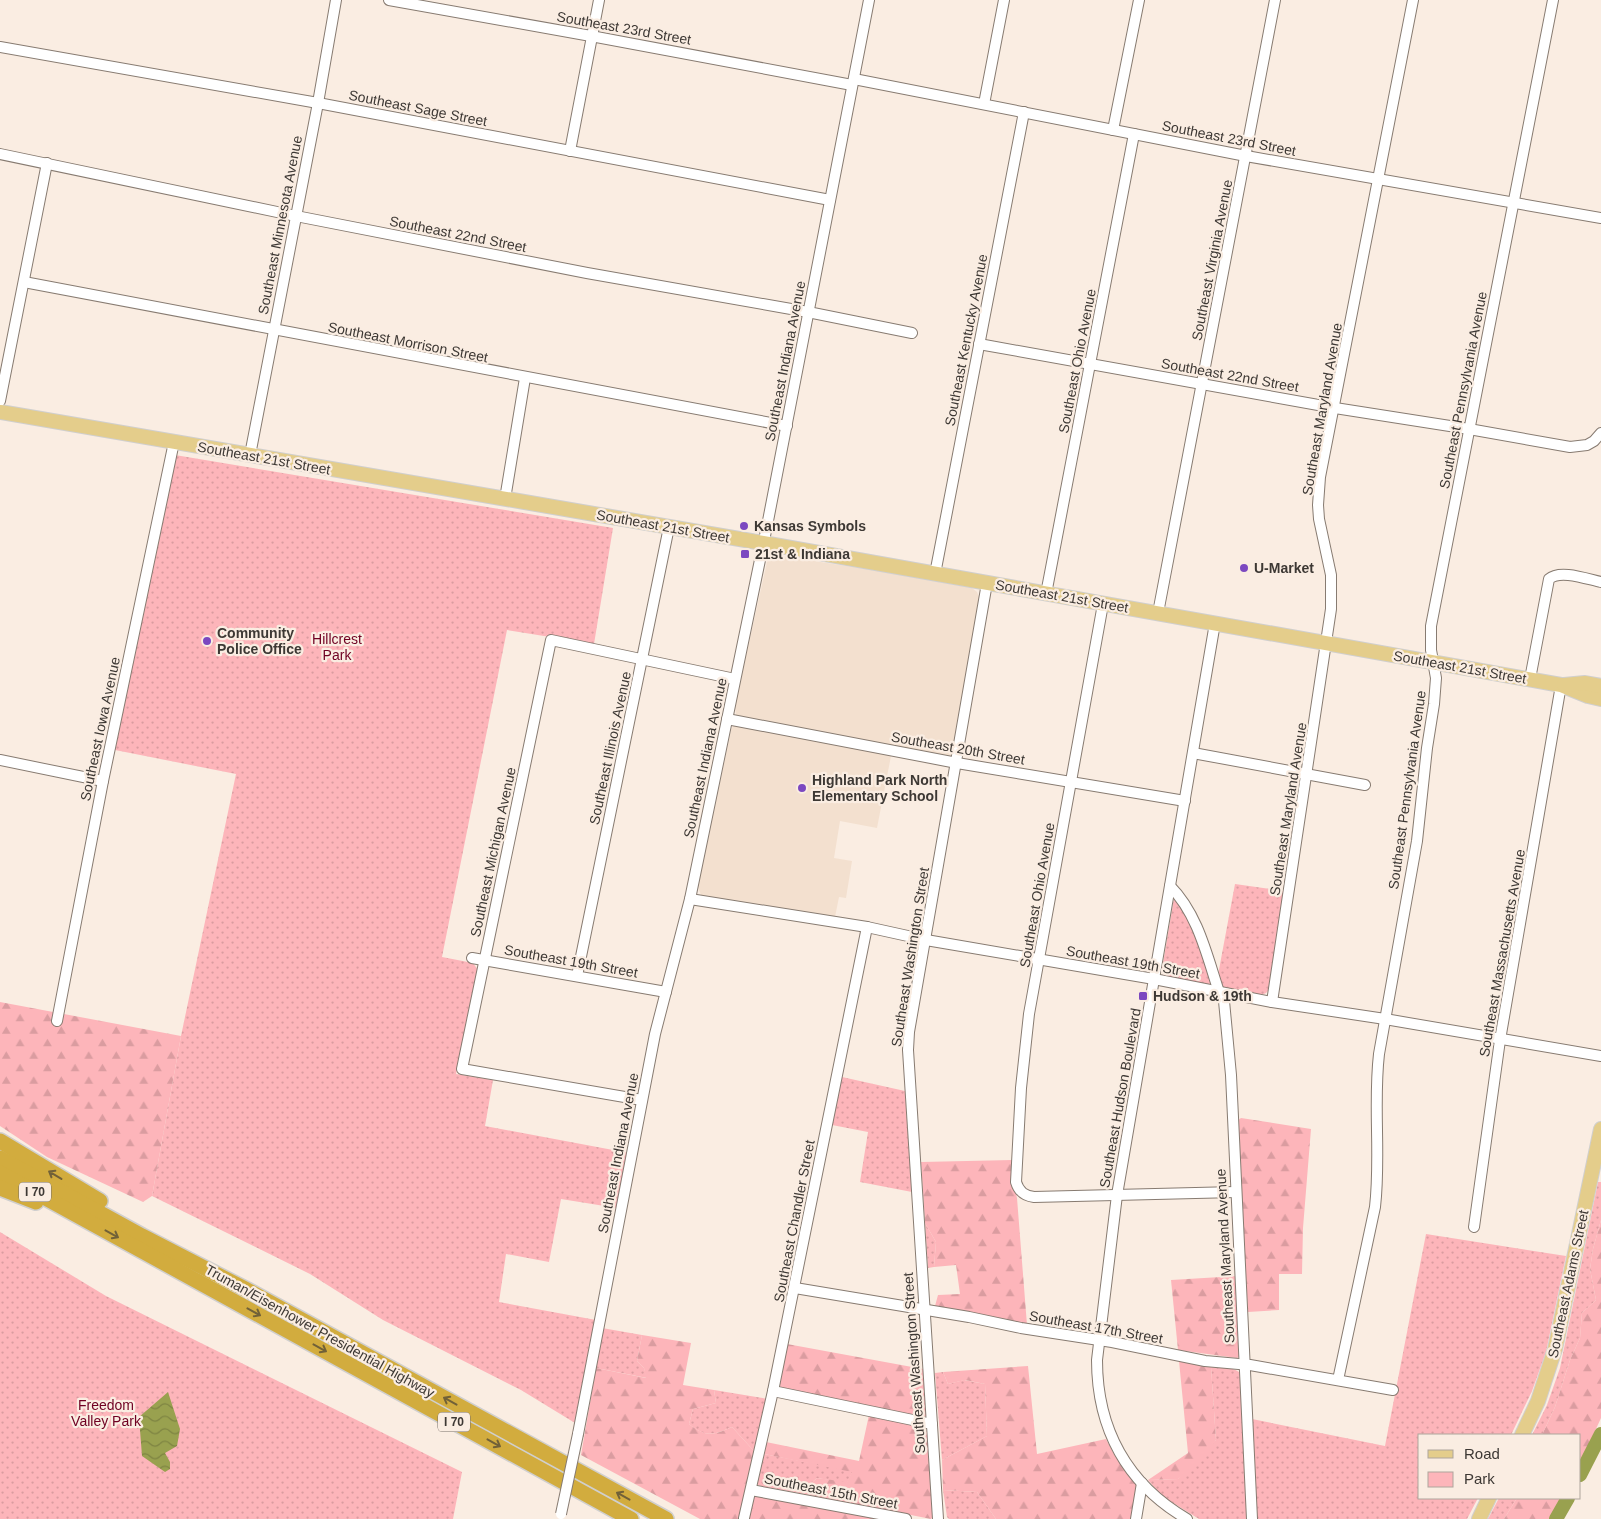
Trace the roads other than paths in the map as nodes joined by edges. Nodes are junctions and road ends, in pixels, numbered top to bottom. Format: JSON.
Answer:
{"nodes":[{"id":1,"x":336,"y":0,"type":"edge"},
{"id":2,"x":390,"y":0,"type":"edge"},
{"id":3,"x":599,"y":0,"type":"edge"},
{"id":4,"x":869,"y":0,"type":"edge"},
{"id":5,"x":1004,"y":0,"type":"edge"},
{"id":6,"x":1139,"y":0,"type":"edge"},
{"id":7,"x":1275,"y":0,"type":"edge"},
{"id":8,"x":1413,"y":0,"type":"edge"},
{"id":9,"x":1553,"y":0,"type":"edge"},
{"id":10,"x":592,"y":36,"type":"junction"},
{"id":11,"x":0,"y":47,"type":"edge"},
{"id":12,"x":853,"y":82,"type":"junction"},
{"id":13,"x":318,"y":104,"type":"junction"},
{"id":14,"x":984,"y":104,"type":"junction"},
{"id":15,"x":1024,"y":112,"type":"junction"},
{"id":16,"x":1113,"y":130,"type":"junction"},
{"id":17,"x":1134,"y":134,"type":"junction"},
{"id":18,"x":570,"y":151,"type":"junction"},
{"id":19,"x":0,"y":154,"type":"edge"},
{"id":20,"x":1246,"y":156,"type":"junction"},
{"id":21,"x":47,"y":163,"type":"junction"},
{"id":22,"x":1379,"y":178,"type":"junction"},
{"id":23,"x":830,"y":200,"type":"junction"},
{"id":24,"x":1514,"y":203,"type":"junction"},
{"id":25,"x":296,"y":216,"type":"junction"},
{"id":26,"x":1601,"y":218,"type":"edge"},
{"id":27,"x":24,"y":282,"type":"junction"},
{"id":28,"x":808,"y":312,"type":"junction"},
{"id":29,"x":274,"y":330,"type":"junction"},
{"id":30,"x":912,"y":334,"type":"dead end"},
{"id":31,"x":978,"y":344,"type":"junction"},
{"id":32,"x":1090,"y":364,"type":"junction"},
{"id":33,"x":525,"y":378,"type":"junction"},
{"id":34,"x":1202,"y":384,"type":"junction"},
{"id":35,"x":0,"y":401,"type":"edge"},
{"id":36,"x":1334,"y":408,"type":"junction"},
{"id":37,"x":0,"y":412,"type":"edge"},
{"id":38,"x":786,"y":426,"type":"junction"},
{"id":39,"x":1470,"y":429,"type":"junction"},
{"id":40,"x":1597,"y":437,"type":"edge"},
{"id":41,"x":174,"y":442,"type":"junction"},
{"id":42,"x":250,"y":455,"type":"junction"},
{"id":43,"x":505,"y":499,"type":"junction"},
{"id":44,"x":669,"y":527,"type":"junction"},
{"id":45,"x":763,"y":543,"type":"junction"},
{"id":46,"x":935,"y":574,"type":"junction"},
{"id":47,"x":1601,"y":582,"type":"edge"},
{"id":48,"x":986,"y":583,"type":"junction"},
{"id":49,"x":1046,"y":594,"type":"junction"},
{"id":50,"x":1102,"y":604,"type":"junction"},
{"id":51,"x":1158,"y":613,"type":"junction"},
{"id":52,"x":1215,"y":623,"type":"junction"},
{"id":53,"x":1327,"y":644,"type":"junction"},
{"id":54,"x":642,"y":659,"type":"junction"},
{"id":55,"x":1433,"y":662,"type":"junction"},
{"id":56,"x":735,"y":679,"type":"junction"},
{"id":57,"x":1530,"y":680,"type":"junction"},
{"id":58,"x":1561,"y":685,"type":"junction"},
{"id":59,"x":1601,"y":686,"type":"edge"},
{"id":60,"x":1601,"y":699,"type":"edge"},
{"id":61,"x":727,"y":720,"type":"junction"},
{"id":62,"x":1193,"y":753,"type":"junction"},
{"id":63,"x":0,"y":760,"type":"edge"},
{"id":64,"x":957,"y":763,"type":"junction"},
{"id":65,"x":1308,"y":773,"type":"junction"},
{"id":66,"x":103,"y":781,"type":"junction"},
{"id":67,"x":1071,"y":782,"type":"junction"},
{"id":68,"x":1365,"y":785,"type":"dead end"},
{"id":69,"x":1185,"y":801,"type":"junction"},
{"id":70,"x":1170,"y":886,"type":"junction"},
{"id":71,"x":690,"y":899,"type":"junction"},
{"id":72,"x":867,"y":927,"type":"junction"},
{"id":73,"x":926,"y":940,"type":"junction"},
{"id":74,"x":472,"y":958,"type":"dead end"},
{"id":75,"x":1039,"y":959,"type":"junction"},
{"id":76,"x":485,"y":961,"type":"junction"},
{"id":77,"x":577,"y":976,"type":"junction"},
{"id":78,"x":1154,"y":979,"type":"junction"},
{"id":79,"x":666,"y":992,"type":"junction"},
{"id":80,"x":1220,"y":992,"type":"junction"},
{"id":81,"x":1272,"y":1002,"type":"junction"},
{"id":82,"x":1385,"y":1019,"type":"junction"},
{"id":83,"x":57,"y":1021,"type":"dead end"},
{"id":84,"x":1500,"y":1040,"type":"junction"},
{"id":85,"x":1601,"y":1056,"type":"edge"},
{"id":86,"x":642,"y":1100,"type":"junction"},
{"id":87,"x":1601,"y":1130,"type":"edge"},
{"id":88,"x":0,"y":1141,"type":"edge"},
{"id":89,"x":0,"y":1158,"type":"edge"},
{"id":90,"x":0,"y":1173,"type":"edge"},
{"id":91,"x":0,"y":1188,"type":"edge"},
{"id":92,"x":1236,"y":1192,"type":"junction"},
{"id":93,"x":1117,"y":1195,"type":"junction"},
{"id":94,"x":69,"y":1211,"type":"junction"},
{"id":95,"x":1474,"y":1227,"type":"dead end"},
{"id":96,"x":795,"y":1288,"type":"junction"},
{"id":97,"x":246,"y":1290,"type":"junction"},
{"id":98,"x":925,"y":1309,"type":"junction"},
{"id":99,"x":1100,"y":1340,"type":"junction"},
{"id":100,"x":1245,"y":1364,"type":"junction"},
{"id":101,"x":1338,"y":1380,"type":"junction"},
{"id":102,"x":1393,"y":1390,"type":"dead end"},
{"id":103,"x":773,"y":1391,"type":"junction"},
{"id":104,"x":932,"y":1424,"type":"junction"},
{"id":105,"x":1522,"y":1434,"type":"edge"},
{"id":106,"x":1142,"y":1483,"type":"junction"},
{"id":107,"x":751,"y":1490,"type":"junction"},
{"id":108,"x":1489,"y":1499,"type":"edge"},
{"id":109,"x":561,"y":1517,"type":"edge"},
{"id":110,"x":744,"y":1518,"type":"edge"},
{"id":111,"x":631,"y":1519,"type":"edge"},
{"id":112,"x":666,"y":1519,"type":"edge"},
{"id":113,"x":906,"y":1519,"type":"edge"},
{"id":114,"x":938,"y":1519,"type":"edge"},
{"id":115,"x":1136,"y":1519,"type":"edge"},
{"id":116,"x":1187,"y":1519,"type":"edge"},
{"id":117,"x":1252,"y":1519,"type":"edge"},
{"id":118,"x":1479,"y":1519,"type":"edge"}],
"edges":[{"from":1,"to":13,"type":"street","name":"Southeast Minnesota Avenue"},
{"from":2,"to":10,"type":"street","name":"Southeast 23rd Street"},
{"from":3,"to":10,"type":"street"},
{"from":4,"to":12,"type":"street","name":"Southeast Indiana Avenue"},
{"from":5,"to":14,"type":"street"},
{"from":6,"to":16,"type":"street"},
{"from":7,"to":20,"type":"street","name":"Southeast Virginia Avenue"},
{"from":8,"to":22,"type":"street","name":"Southeast Maryland Avenue"},
{"from":9,"to":24,"type":"street","name":"Southeast Pennsylvania Avenue"},
{"from":10,"to":12,"type":"street","name":"Southeast 23rd Street"},
{"from":10,"to":18,"type":"street"},
{"from":11,"to":13,"type":"street","name":"Southeast Sage Street"},
{"from":12,"to":14,"type":"street","name":"Southeast 23rd Street"},
{"from":12,"to":23,"type":"street","name":"Southeast Indiana Avenue"},
{"from":13,"to":18,"type":"street","name":"Southeast Sage Street"},
{"from":13,"to":25,"type":"street","name":"Southeast Minnesota Avenue"},
{"from":14,"to":15,"type":"street","name":"Southeast 23rd Street"},
{"from":15,"to":16,"type":"street","name":"Southeast 23rd Street"},
{"from":15,"to":31,"type":"street","name":"Southeast Kentucky Avenue"},
{"from":16,"to":17,"type":"street","name":"Southeast 23rd Street"},
{"from":17,"to":20,"type":"street","name":"Southeast 23rd Street"},
{"from":17,"to":32,"type":"street","name":"Southeast Ohio Avenue"},
{"from":18,"to":23,"type":"street","name":"Southeast Sage Street"},
{"from":19,"to":21,"type":"street","name":"Southeast 22nd Street"},
{"from":20,"to":22,"type":"street","name":"Southeast 23rd Street"},
{"from":20,"to":34,"type":"street","name":"Southeast Virginia Avenue"},
{"from":21,"to":25,"type":"street","name":"Southeast 22nd Street"},
{"from":21,"to":27,"type":"street"},
{"from":22,"to":24,"type":"street","name":"Southeast 23rd Street"},
{"from":22,"to":36,"type":"street","name":"Southeast Maryland Avenue"},
{"from":23,"to":28,"type":"street","name":"Southeast Indiana Avenue"},
{"from":24,"to":26,"type":"street","name":"Southeast 23rd Street"},
{"from":24,"to":39,"type":"street","name":"Southeast Pennsylvania Avenue"},
{"from":25,"to":28,"type":"street","name":"Southeast 22nd Street"},
{"from":25,"to":29,"type":"street","name":"Southeast Minnesota Avenue"},
{"from":27,"to":29,"type":"street","name":"Southeast Morrison Street"},
{"from":27,"to":35,"type":"street"},
{"from":28,"to":30,"type":"street","name":"Southeast 22nd Street"},
{"from":28,"to":38,"type":"street","name":"Southeast Indiana Avenue"},
{"from":29,"to":33,"type":"street","name":"Southeast Morrison Street"},
{"from":29,"to":42,"type":"street","name":"Southeast Minnesota Avenue"},
{"from":31,"to":32,"type":"street","name":"Southeast 22nd Street"},
{"from":31,"to":46,"type":"street","name":"Southeast Kentucky Avenue"},
{"from":32,"to":34,"type":"street","name":"Southeast 22nd Street"},
{"from":32,"to":49,"type":"street","name":"Southeast Ohio Avenue"},
{"from":33,"to":38,"type":"street","name":"Southeast Morrison Street"},
{"from":33,"to":43,"type":"street"},
{"from":34,"to":36,"type":"street","name":"Southeast 22nd Street"},
{"from":34,"to":51,"type":"street","name":"Southeast Virginia Avenue"},
{"from":36,"to":39,"type":"street","name":"Southeast 22nd Street"},
{"from":36,"to":53,"type":"street","name":"Southeast Maryland Avenue"},
{"from":37,"to":41,"type":"main road","name":"Southeast 21st Street"},
{"from":38,"to":45,"type":"street","name":"Southeast Indiana Avenue"},
{"from":39,"to":40,"type":"street","name":"Southeast 22nd Street"},
{"from":39,"to":55,"type":"street","name":"Southeast Pennsylvania Avenue"},
{"from":41,"to":42,"type":"main road","name":"Southeast 21st Street"},
{"from":41,"to":66,"type":"street","name":"Southeast Iowa Avenue"},
{"from":42,"to":43,"type":"main road","name":"Southeast 21st Street"},
{"from":43,"to":44,"type":"main road","name":"Southeast 21st Street"},
{"from":44,"to":45,"type":"main road","name":"Southeast 21st Street"},
{"from":44,"to":54,"type":"street","name":"Southeast Illinois Avenue"},
{"from":45,"to":46,"type":"main road","name":"Southeast 21st Street"},
{"from":45,"to":56,"type":"street","name":"Southeast Indiana Avenue"},
{"from":46,"to":48,"type":"main road","name":"Southeast 21st Street"},
{"from":47,"to":57,"type":"street"},
{"from":48,"to":49,"type":"main road","name":"Southeast 21st Street"},
{"from":48,"to":64,"type":"street","name":"Southeast Washington Street"},
{"from":49,"to":50,"type":"main road","name":"Southeast 21st Street"},
{"from":50,"to":51,"type":"main road","name":"Southeast 21st Street"},
{"from":50,"to":67,"type":"street","name":"Southeast Ohio Avenue"},
{"from":51,"to":52,"type":"main road","name":"Southeast 21st Street"},
{"from":52,"to":53,"type":"main road","name":"Southeast 21st Street"},
{"from":52,"to":62,"type":"street","name":"Southeast Hudson Boulevard"},
{"from":53,"to":55,"type":"main road","name":"Southeast 21st Street"},
{"from":53,"to":65,"type":"street","name":"Southeast Maryland Avenue"},
{"from":54,"to":56,"type":"street"},
{"from":54,"to":76,"type":"street","name":"Southeast Michigan Avenue"},
{"from":54,"to":77,"type":"street","name":"Southeast Illinois Avenue"},
{"from":55,"to":57,"type":"main road","name":"Southeast 21st Street"},
{"from":55,"to":82,"type":"street","name":"Southeast Pennsylvania Avenue"},
{"from":56,"to":61,"type":"street","name":"Southeast Indiana Avenue"},
{"from":57,"to":58,"type":"main road","name":"Southeast 21st Street"},
{"from":58,"to":59,"type":"main road","name":"Southeast 21st Street"},
{"from":58,"to":60,"type":"main road","name":"Southeast 21st Street"},
{"from":58,"to":84,"type":"street","name":"Southeast Massachusetts Avenue"},
{"from":61,"to":64,"type":"street","name":"Southeast 20th Street"},
{"from":61,"to":71,"type":"street","name":"Southeast Indiana Avenue"},
{"from":62,"to":65,"type":"street"},
{"from":62,"to":69,"type":"street","name":"Southeast Hudson Boulevard"},
{"from":63,"to":66,"type":"street"},
{"from":64,"to":67,"type":"street","name":"Southeast 20th Street"},
{"from":64,"to":73,"type":"street","name":"Southeast Washington Street"},
{"from":65,"to":68,"type":"street"},
{"from":65,"to":81,"type":"street","name":"Southeast Maryland Avenue"},
{"from":66,"to":83,"type":"street","name":"Southeast Iowa Avenue"},
{"from":67,"to":69,"type":"street","name":"Southeast 20th Street"},
{"from":67,"to":75,"type":"street","name":"Southeast Ohio Avenue"},
{"from":69,"to":70,"type":"street","name":"Southeast Hudson Boulevard"},
{"from":70,"to":78,"type":"street","name":"Southeast Hudson Boulevard"},
{"from":70,"to":80,"type":"street","name":"Southeast Maryland Avenue"},
{"from":71,"to":72,"type":"street","name":"Southeast 19th Street"},
{"from":71,"to":79,"type":"street","name":"Southeast Indiana Avenue"},
{"from":72,"to":73,"type":"street","name":"Southeast 19th Street"},
{"from":72,"to":96,"type":"street","name":"Southeast Chandler Street"},
{"from":73,"to":75,"type":"street","name":"Southeast 19th Street"},
{"from":73,"to":98,"type":"street","name":"Southeast Washington Street"},
{"from":74,"to":76,"type":"street","name":"Southeast 19th Street"},
{"from":75,"to":78,"type":"street","name":"Southeast 19th Street"},
{"from":75,"to":93,"type":"street","name":"Southeast Ohio Avenue"},
{"from":76,"to":77,"type":"street","name":"Southeast 19th Street"},
{"from":76,"to":86,"type":"street","name":"Southeast Michigan Avenue"},
{"from":77,"to":79,"type":"street","name":"Southeast 19th Street"},
{"from":78,"to":80,"type":"street","name":"Southeast 19th Street"},
{"from":78,"to":93,"type":"street","name":"Southeast Hudson Boulevard"},
{"from":79,"to":86,"type":"street","name":"Southeast Indiana Avenue"},
{"from":80,"to":81,"type":"street","name":"Southeast 19th Street"},
{"from":80,"to":92,"type":"street","name":"Southeast Maryland Avenue"},
{"from":81,"to":82,"type":"street","name":"Southeast 19th Street"},
{"from":82,"to":84,"type":"street","name":"Southeast 19th Street"},
{"from":82,"to":101,"type":"street","name":"Southeast Pennsylvania Avenue"},
{"from":84,"to":85,"type":"street","name":"Southeast 19th Street"},
{"from":84,"to":95,"type":"street","name":"Southeast Massachusetts Avenue"},
{"from":86,"to":109,"type":"street","name":"Southeast Indiana Avenue","bridge":true},
{"from":87,"to":105,"type":"main road","name":"Southeast Adams Street"},
{"from":97,"to":88,"type":"highway","one_way":true},
{"from":89,"to":97,"type":"highway","name":"Truman/Eisenhower Presidential Highway","number":"I 70"},
{"from":90,"to":94,"type":"highway","name":"Truman/Eisenhower Presidential Highway","number":"I 70"},
{"from":91,"to":94,"type":"highway"},
{"from":92,"to":93,"type":"street"},
{"from":92,"to":100,"type":"street","name":"Southeast Maryland Avenue"},
{"from":93,"to":99,"type":"street","name":"Southeast Hudson Boulevard"},
{"from":94,"to":111,"type":"highway","name":"Truman/Eisenhower Presidential Highway","number":"I 70","one_way":true},
{"from":96,"to":98,"type":"street","name":"Southeast 17th Street"},
{"from":96,"to":103,"type":"street","name":"Southeast Chandler Street"},
{"from":112,"to":97,"type":"highway","name":"Truman/Eisenhower Presidential Highway","number":"I 70","one_way":true},
{"from":98,"to":99,"type":"street","name":"Southeast 17th Street"},
{"from":98,"to":104,"type":"street","name":"Southeast Washington Street"},
{"from":99,"to":100,"type":"street","name":"Southeast 17th Street"},
{"from":99,"to":106,"type":"street","name":"Southeast Hudson Boulevard"},
{"from":100,"to":101,"type":"street","name":"Southeast 17th Street"},
{"from":100,"to":117,"type":"street","name":"Southeast Maryland Avenue"},
{"from":101,"to":102,"type":"street","name":"Southeast 17th Street"},
{"from":103,"to":104,"type":"street"},
{"from":103,"to":107,"type":"street","name":"Southeast Chandler Street"},
{"from":104,"to":114,"type":"street","name":"Southeast Washington Street"},
{"from":106,"to":115,"type":"street"},
{"from":106,"to":116,"type":"street","name":"Southeast Hudson Boulevard"},
{"from":107,"to":110,"type":"street","name":"Southeast Chandler Street"},
{"from":107,"to":113,"type":"street","name":"Southeast 15th Street"},
{"from":108,"to":118,"type":"main road"}]}
